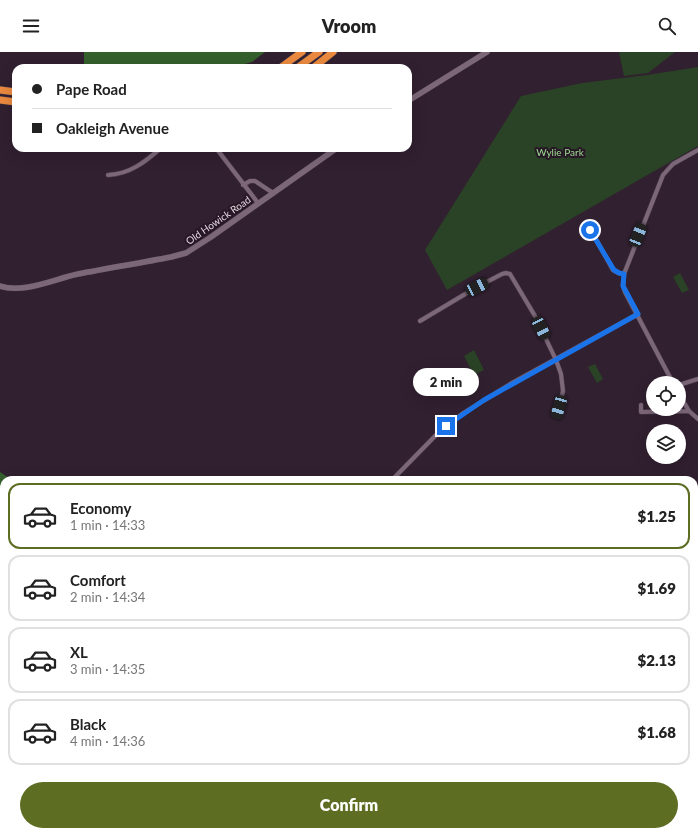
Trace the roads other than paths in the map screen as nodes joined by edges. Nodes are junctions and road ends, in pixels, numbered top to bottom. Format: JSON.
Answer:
{"nodes":[{"id":1,"x":302,"y":52,"type":"edge"},
{"id":2,"x":319,"y":52,"type":"edge"},
{"id":3,"x":333,"y":52,"type":"edge"},
{"id":4,"x":487,"y":52,"type":"edge"},
{"id":5,"x":286,"y":64,"type":"edge"},
{"id":6,"x":302,"y":64,"type":"edge"},
{"id":7,"x":318,"y":64,"type":"edge"},
{"id":8,"x":0,"y":90,"type":"edge"},
{"id":9,"x":12,"y":92,"type":"edge"},
{"id":10,"x":412,"y":99,"type":"edge"},
{"id":11,"x":0,"y":100,"type":"edge"},
{"id":12,"x":12,"y":102,"type":"edge"},
{"id":13,"x":698,"y":150,"type":"edge"},
{"id":14,"x":156,"y":152,"type":"edge"},
{"id":15,"x":219,"y":152,"type":"edge"},
{"id":16,"x":331,"y":152,"type":"edge"},
{"id":17,"x":108,"y":175,"type":"dead end"},
{"id":18,"x":243,"y":185,"type":"junction"},
{"id":19,"x":273,"y":193,"type":"junction"},
{"id":20,"x":258,"y":203,"type":"junction"},
{"id":21,"x":592,"y":223,"type":"dead end"},
{"id":22,"x":624,"y":274,"type":"junction"},
{"id":23,"x":0,"y":286,"type":"edge"},
{"id":24,"x":638,"y":314,"type":"junction"},
{"id":25,"x":420,"y":321,"type":"dead end"},
{"id":26,"x":556,"y":360,"type":"junction"},
{"id":27,"x":669,"y":376,"type":"edge"},
{"id":28,"x":698,"y":379,"type":"edge"},
{"id":29,"x":686,"y":383,"type":"edge"},
{"id":30,"x":641,"y":405,"type":"dead end"},
{"id":31,"x":686,"y":406,"type":"edge"},
{"id":32,"x":689,"y":411,"type":"junction"},
{"id":33,"x":557,"y":415,"type":"dead end"},
{"id":34,"x":698,"y":419,"type":"edge"},
{"id":35,"x":396,"y":476,"type":"edge"}],
"edges":[{"from":1,"to":5,"type":"highway"},
{"from":2,"to":6,"type":"highway"},
{"from":3,"to":7,"type":"highway"},
{"from":4,"to":10,"type":"main road"},
{"from":8,"to":9,"type":"highway"},
{"from":11,"to":12,"type":"highway"},
{"from":13,"to":22,"type":"street"},
{"from":14,"to":17,"type":"street"},
{"from":15,"to":18,"type":"street"},
{"from":16,"to":19,"type":"main road","name":"Old Howick Road"},
{"from":18,"to":19,"type":"street"},
{"from":18,"to":20,"type":"street"},
{"from":19,"to":20,"type":"main road","name":"Old Howick Road"},
{"from":20,"to":23,"type":"main road","name":"Old Howick Road"},
{"from":21,"to":22,"type":"street"},
{"from":22,"to":24,"type":"street"},
{"from":24,"to":26,"type":"street"},
{"from":24,"to":27,"type":"street"},
{"from":25,"to":26,"type":"street"},
{"from":26,"to":33,"type":"street"},
{"from":26,"to":35,"type":"street"},
{"from":28,"to":29,"type":"street"},
{"from":30,"to":32,"type":"street"},
{"from":31,"to":32,"type":"street"},
{"from":32,"to":34,"type":"street"}]}
